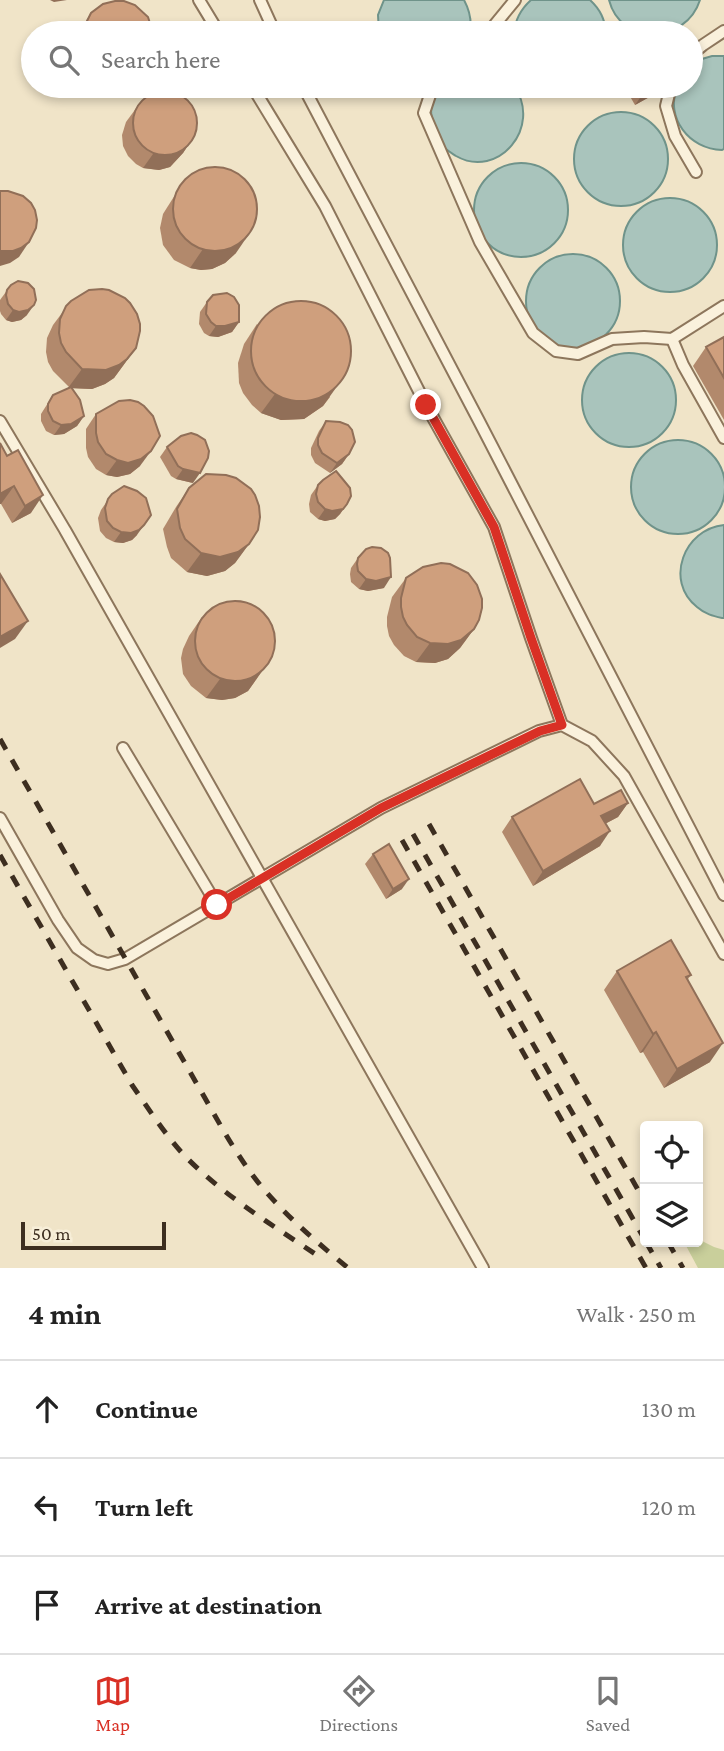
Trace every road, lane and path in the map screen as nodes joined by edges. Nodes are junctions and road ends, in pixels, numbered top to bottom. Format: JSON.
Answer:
{"nodes":[{"id":1,"x":199,"y":0,"type":"edge"},
{"id":2,"x":260,"y":0,"type":"edge"},
{"id":3,"x":515,"y":0,"type":"edge"},
{"id":4,"x":212,"y":21,"type":"edge"},
{"id":5,"x":270,"y":21,"type":"edge"},
{"id":6,"x":498,"y":21,"type":"edge"},
{"id":7,"x":724,"y":31,"type":"edge"},
{"id":8,"x":703,"y":45,"type":"edge"},
{"id":9,"x":259,"y":98,"type":"edge"},
{"id":10,"x":309,"y":98,"type":"edge"},
{"id":11,"x":429,"y":98,"type":"edge"},
{"id":12,"x":668,"y":98,"type":"edge"},
{"id":13,"x":696,"y":172,"type":"dead end"},
{"id":14,"x":724,"y":306,"type":"edge"},
{"id":15,"x":672,"y":339,"type":"junction"},
{"id":16,"x":0,"y":421,"type":"edge"},
{"id":17,"x":724,"y":438,"type":"edge"},
{"id":18,"x":562,"y":725,"type":"junction"},
{"id":19,"x":123,"y":748,"type":"dead end"},
{"id":20,"x":0,"y":818,"type":"edge"},
{"id":21,"x":263,"y":878,"type":"junction"},
{"id":22,"x":724,"y":895,"type":"edge"},
{"id":23,"x":217,"y":905,"type":"junction"},
{"id":24,"x":724,"y":954,"type":"edge"},
{"id":25,"x":483,"y":1268,"type":"edge"}],
"edges":[{"from":1,"to":4,"type":"lane"},
{"from":2,"to":5,"type":"lane"},
{"from":3,"to":6,"type":"lane"},
{"from":7,"to":8,"type":"lane"},
{"from":9,"to":18,"type":"lane"},
{"from":10,"to":22,"type":"lane"},
{"from":11,"to":15,"type":"lane"},
{"from":12,"to":13,"type":"lane"},
{"from":14,"to":15,"type":"lane"},
{"from":15,"to":17,"type":"lane"},
{"from":16,"to":21,"type":"lane"},
{"from":18,"to":21,"type":"lane"},
{"from":18,"to":24,"type":"lane"},
{"from":19,"to":23,"type":"lane"},
{"from":20,"to":23,"type":"lane"},
{"from":21,"to":23,"type":"lane"},
{"from":21,"to":25,"type":"lane"}]}
